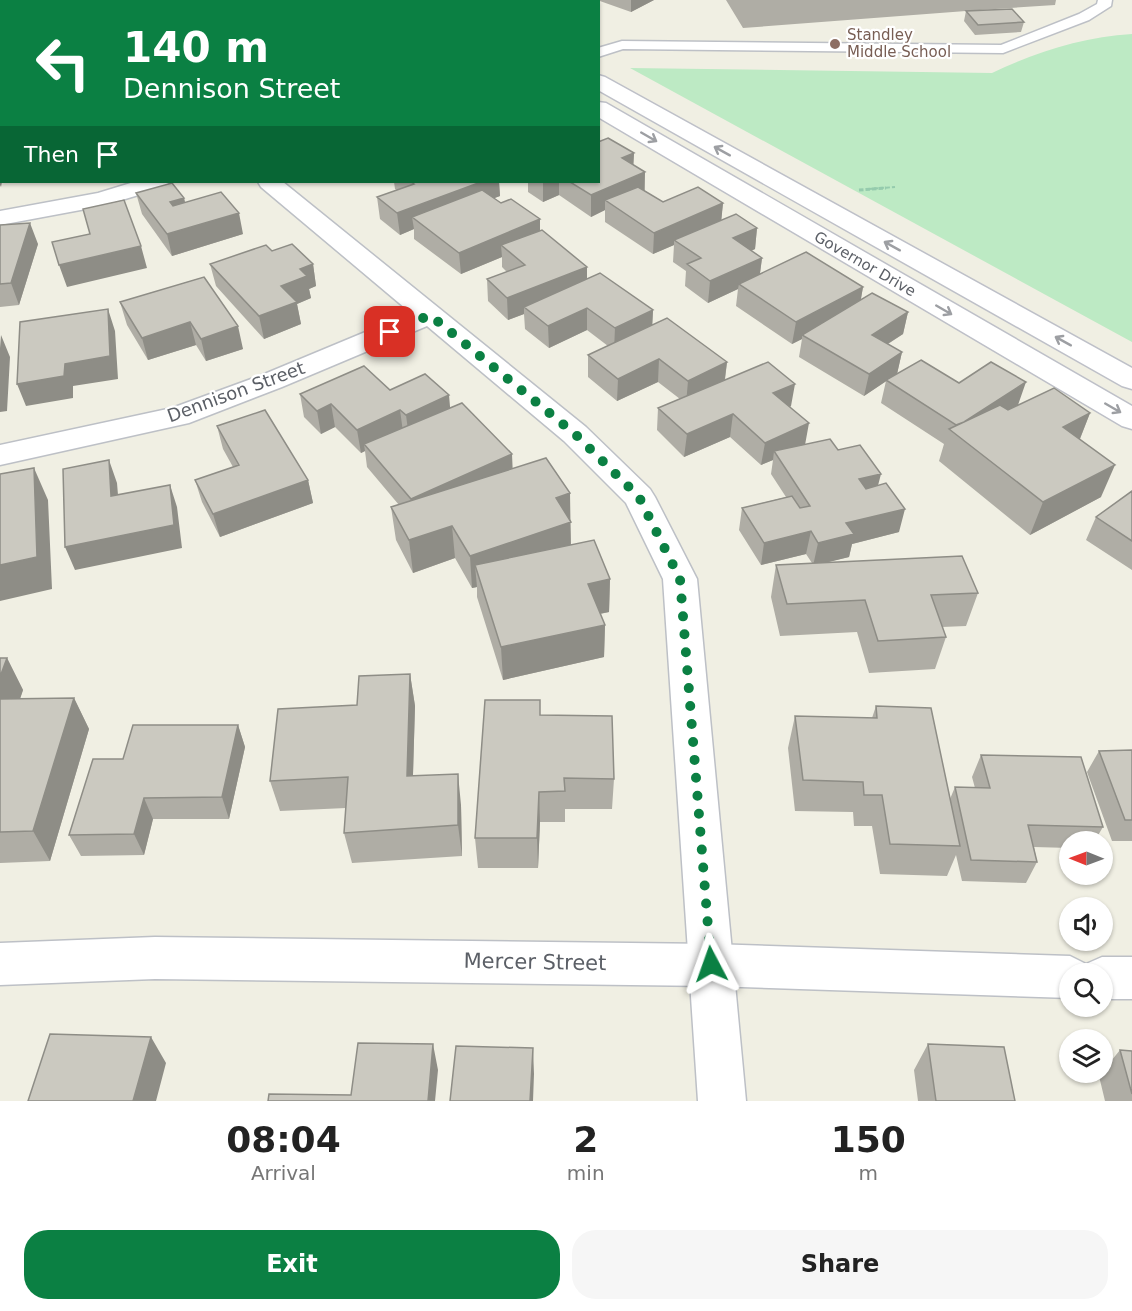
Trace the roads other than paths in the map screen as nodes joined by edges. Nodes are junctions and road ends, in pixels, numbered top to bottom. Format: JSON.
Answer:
{"nodes":[{"id":1,"x":1105,"y":0,"type":"edge"},
{"id":2,"x":600,"y":52,"type":"edge"},
{"id":3,"x":600,"y":82,"type":"edge"},
{"id":4,"x":600,"y":109,"type":"edge"},
{"id":5,"x":154,"y":183,"type":"edge"},
{"id":6,"x":270,"y":183,"type":"edge"},
{"id":7,"x":0,"y":218,"type":"edge"},
{"id":8,"x":430,"y":315,"type":"junction"},
{"id":9,"x":1132,"y":380,"type":"edge"},
{"id":10,"x":1132,"y":419,"type":"edge"},
{"id":11,"x":0,"y":455,"type":"edge"},
{"id":12,"x":0,"y":964,"type":"edge"},
{"id":13,"x":711,"y":964,"type":"junction"},
{"id":14,"x":1059,"y":977,"type":"edge"},
{"id":15,"x":1113,"y":978,"type":"edge"},
{"id":16,"x":1132,"y":978,"type":"edge"},
{"id":17,"x":722,"y":1101,"type":"edge"}],
"edges":[{"from":1,"to":2,"type":"lane"},
{"from":9,"to":3,"type":"street","name":"Governor Drive","one_way":true},
{"from":4,"to":10,"type":"street","name":"Governor Drive","one_way":true},
{"from":5,"to":7,"type":"street"},
{"from":6,"to":8,"type":"street"},
{"from":8,"to":11,"type":"street","name":"Dennison Street"},
{"from":8,"to":13,"type":"street"},
{"from":12,"to":13,"type":"street","name":"Mercer Street"},
{"from":13,"to":14,"type":"street","name":"Mercer Street"},
{"from":13,"to":17,"type":"street"},
{"from":15,"to":16,"type":"street"}]}
